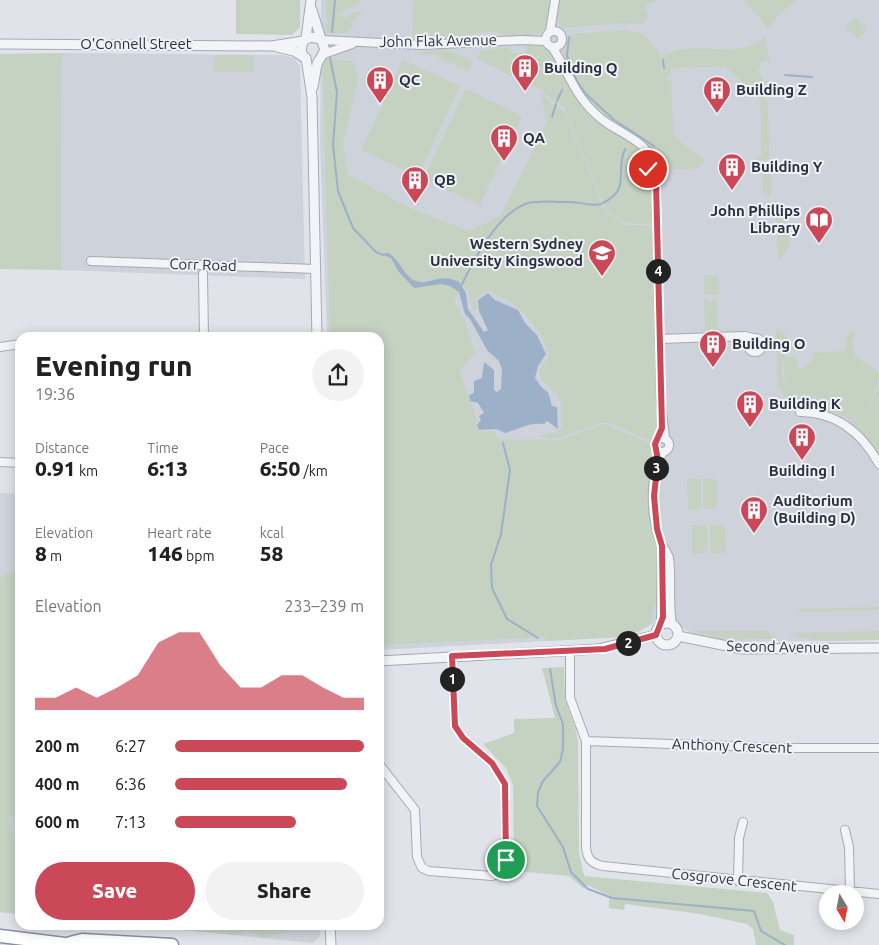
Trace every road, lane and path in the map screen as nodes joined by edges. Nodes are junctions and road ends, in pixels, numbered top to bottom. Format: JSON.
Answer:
{"nodes":[{"id":1,"x":555,"y":0,"type":"edge"},
{"id":2,"x":311,"y":4,"type":"edge"},
{"id":3,"x":551,"y":39,"type":"junction"},
{"id":4,"x":304,"y":40,"type":"junction"},
{"id":5,"x":321,"y":40,"type":"junction"},
{"id":6,"x":356,"y":42,"type":"junction"},
{"id":7,"x":0,"y":44,"type":"edge"},
{"id":8,"x":272,"y":46,"type":"junction"},
{"id":9,"x":323,"y":55,"type":"junction"},
{"id":10,"x":305,"y":58,"type":"junction"},
{"id":11,"x":312,"y":97,"type":"junction"},
{"id":12,"x":654,"y":164,"type":"junction"},
{"id":13,"x":656,"y":180,"type":"junction"},
{"id":14,"x":91,"y":261,"type":"dead end"},
{"id":15,"x":315,"y":269,"type":"junction"},
{"id":16,"x":203,"y":274,"type":"dead end"},
{"id":17,"x":204,"y":332,"type":"edge"},
{"id":18,"x":317,"y":332,"type":"edge"},
{"id":19,"x":753,"y":338,"type":"dead end"},
{"id":20,"x":660,"y":339,"type":"junction"},
{"id":21,"x":15,"y":345,"type":"edge"},
{"id":22,"x":0,"y":347,"type":"edge"},
{"id":23,"x":800,"y":412,"type":"dead end"},
{"id":24,"x":662,"y":438,"type":"junction"},
{"id":25,"x":660,"y":451,"type":"junction"},
{"id":26,"x":0,"y":462,"type":"edge"},
{"id":27,"x":15,"y":463,"type":"edge"},
{"id":28,"x":879,"y":464,"type":"edge"},
{"id":29,"x":662,"y":546,"type":"junction"},
{"id":30,"x":662,"y":624,"type":"junction"},
{"id":31,"x":672,"y":624,"type":"junction"},
{"id":32,"x":656,"y":635,"type":"junction"},
{"id":33,"x":678,"y":636,"type":"junction"},
{"id":34,"x":879,"y":648,"type":"edge"},
{"id":35,"x":570,"y":650,"type":"junction"},
{"id":36,"x":452,"y":656,"type":"junction"},
{"id":37,"x":384,"y":661,"type":"edge"},
{"id":38,"x":586,"y":741,"type":"junction"},
{"id":39,"x":879,"y":748,"type":"edge"},
{"id":40,"x":384,"y":770,"type":"edge"},
{"id":41,"x":743,"y":822,"type":"dead end"},
{"id":42,"x":845,"y":830,"type":"dead end"},
{"id":43,"x":738,"y":881,"type":"junction"},
{"id":44,"x":850,"y":885,"type":"edge"},
{"id":45,"x":819,"y":888,"type":"edge"},
{"id":46,"x":864,"y":892,"type":"edge"},
{"id":47,"x":879,"y":894,"type":"edge"},
{"id":48,"x":330,"y":930,"type":"edge"},
{"id":49,"x":0,"y":936,"type":"edge"},
{"id":50,"x":72,"y":944,"type":"edge"},
{"id":51,"x":172,"y":945,"type":"edge"},
{"id":52,"x":330,"y":945,"type":"edge"}],
"edges":[{"from":1,"to":3,"type":"street"},
{"from":2,"to":4,"type":"street"},
{"from":2,"to":5,"type":"street"},
{"from":3,"to":6,"type":"street","name":"John Flak Avenue"},
{"from":3,"to":12,"type":"street"},
{"from":4,"to":5,"type":"street","name":"O'Connell Street"},
{"from":4,"to":8,"type":"street","name":"O'Connell Street"},
{"from":4,"to":10,"type":"street"},
{"from":5,"to":6,"type":"street","name":"John Flak Avenue"},
{"from":5,"to":9,"type":"street"},
{"from":6,"to":9,"type":"street","name":"John Flak Avenue"},
{"from":7,"to":8,"type":"street","name":"O'Connell Street"},
{"from":8,"to":10,"type":"street","name":"O'Connell Street"},
{"from":9,"to":10,"type":"street","name":"O'Connell Street"},
{"from":9,"to":11,"type":"street"},
{"from":10,"to":11,"type":"street"},
{"from":11,"to":15,"type":"street"},
{"from":12,"to":13,"type":"street"},
{"from":12,"to":13,"type":"street"},
{"from":13,"to":20,"type":"street"},
{"from":14,"to":15,"type":"street","name":"Corr Road"},
{"from":15,"to":18,"type":"street"},
{"from":16,"to":17,"type":"street"},
{"from":19,"to":20,"type":"street"},
{"from":20,"to":24,"type":"street"},
{"from":21,"to":22,"type":"street"},
{"from":23,"to":28,"type":"street"},
{"from":24,"to":25,"type":"street"},
{"from":24,"to":25,"type":"street"},
{"from":25,"to":29,"type":"street"},
{"from":26,"to":27,"type":"street"},
{"from":29,"to":30,"type":"street"},
{"from":29,"to":31,"type":"street"},
{"from":30,"to":31,"type":"street"},
{"from":30,"to":32,"type":"street"},
{"from":31,"to":33,"type":"street"},
{"from":32,"to":33,"type":"street"},
{"from":32,"to":35,"type":"street"},
{"from":33,"to":34,"type":"street","name":"Second Avenue"},
{"from":35,"to":36,"type":"street"},
{"from":35,"to":38,"type":"street"},
{"from":36,"to":37,"type":"street"},
{"from":36,"to":40,"type":"street"},
{"from":38,"to":39,"type":"street","name":"Anthony Crescent"},
{"from":38,"to":43,"type":"street","name":"Cosgrove Crescent"},
{"from":41,"to":43,"type":"street"},
{"from":42,"to":44,"type":"street"},
{"from":43,"to":45,"type":"street","name":"Cosgrove Crescent"},
{"from":46,"to":47,"type":"street","name":"Cosgrove Crescent"},
{"from":48,"to":52,"type":"street"},
{"from":49,"to":50,"type":"highway"},
{"from":50,"to":51,"type":"highway"}]}
